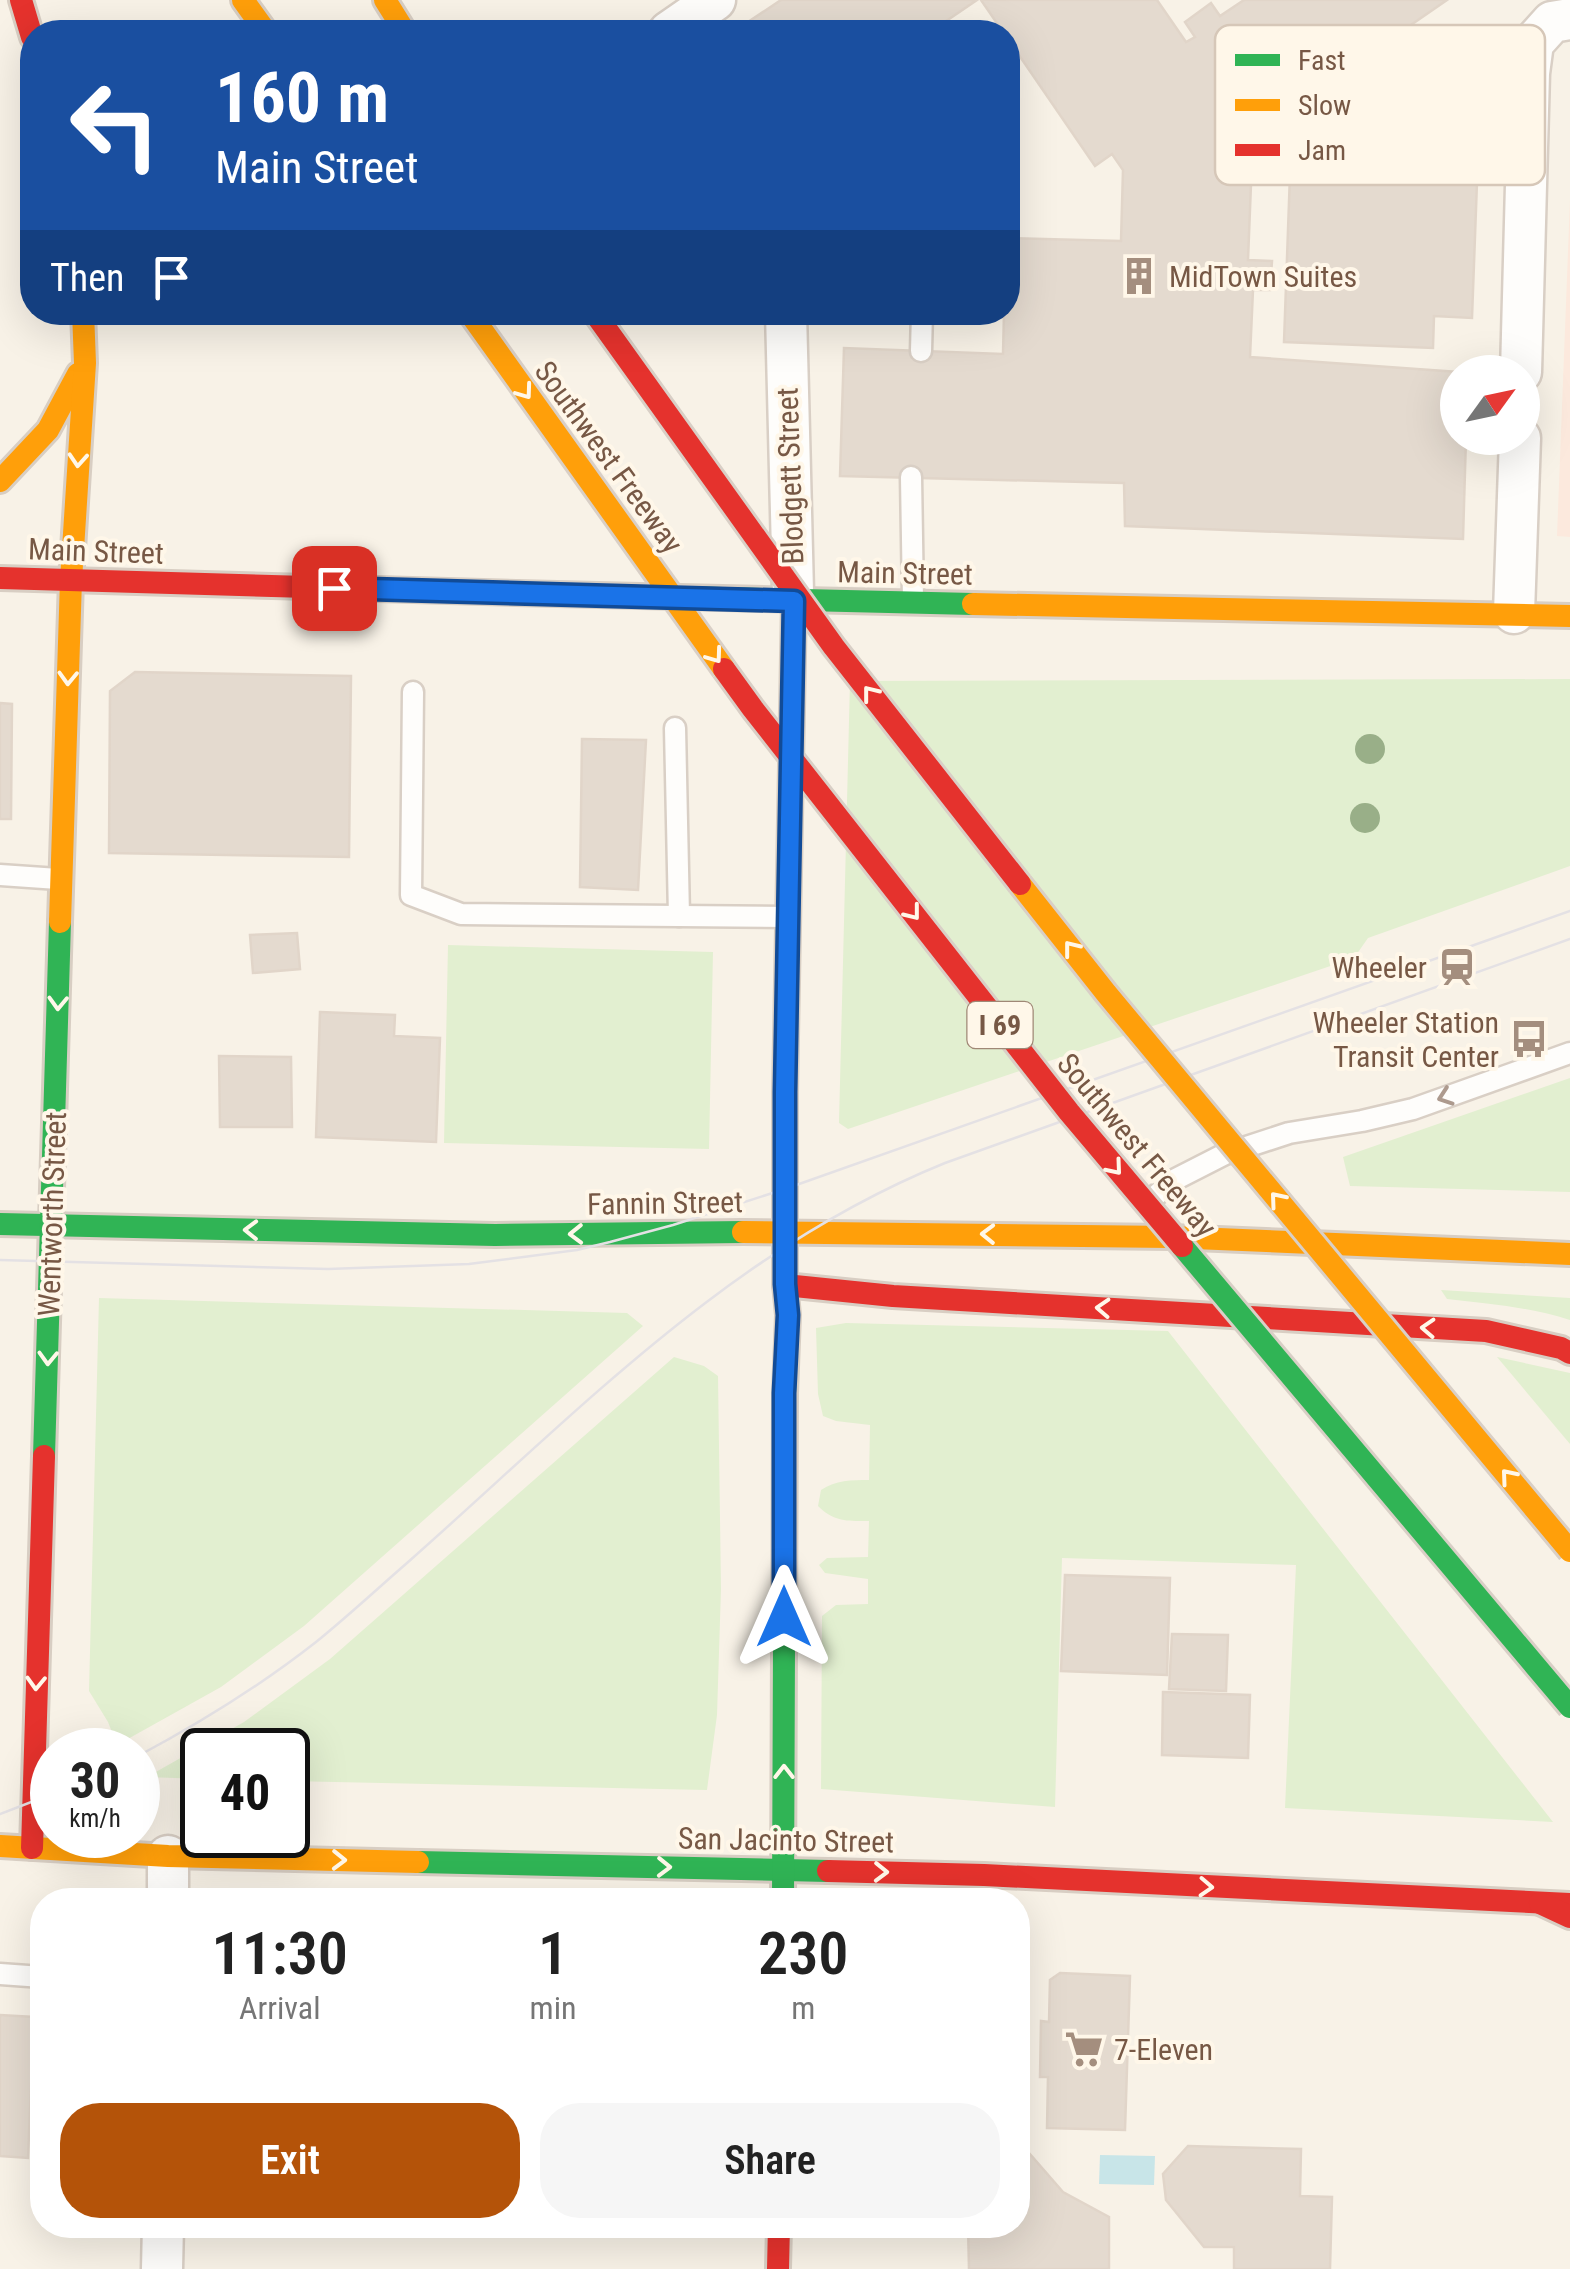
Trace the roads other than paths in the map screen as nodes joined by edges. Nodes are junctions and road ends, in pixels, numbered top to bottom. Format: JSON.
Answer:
{"nodes":[{"id":1,"x":716,"y":0,"type":"edge"},
{"id":2,"x":1570,"y":19,"type":"edge"},
{"id":3,"x":686,"y":20,"type":"edge"},
{"id":4,"x":1545,"y":30,"type":"edge"},
{"id":5,"x":1526,"y":185,"type":"edge"},
{"id":6,"x":84,"y":325,"type":"edge"},
{"id":7,"x":477,"y":325,"type":"edge"},
{"id":8,"x":603,"y":325,"type":"edge"},
{"id":9,"x":786,"y":325,"type":"edge"},
{"id":10,"x":922,"y":325,"type":"edge"},
{"id":11,"x":921,"y":351,"type":"dead end"},
{"id":12,"x":1521,"y":355,"type":"edge"},
{"id":13,"x":85,"y":363,"type":"junction"},
{"id":14,"x":1519,"y":455,"type":"edge"},
{"id":15,"x":910,"y":477,"type":"dead end"},
{"id":16,"x":0,"y":481,"type":"edge"},
{"id":17,"x":0,"y":578,"type":"edge"},
{"id":18,"x":71,"y":580,"type":"junction"},
{"id":19,"x":794,"y":601,"type":"junction"},
{"id":20,"x":913,"y":604,"type":"junction"},
{"id":21,"x":1514,"y":613,"type":"junction"},
{"id":22,"x":1570,"y":616,"type":"edge"},
{"id":23,"x":413,"y":692,"type":"dead end"},
{"id":24,"x":675,"y":728,"type":"dead end"},
{"id":25,"x":0,"y":875,"type":"edge"},
{"id":26,"x":62,"y":879,"type":"junction"},
{"id":27,"x":679,"y":916,"type":"junction"},
{"id":28,"x":788,"y":916,"type":"junction"},
{"id":29,"x":1570,"y":1053,"type":"edge"},
{"id":30,"x":0,"y":1224,"type":"edge"},
{"id":31,"x":52,"y":1226,"type":"junction"},
{"id":32,"x":785,"y":1232,"type":"junction"},
{"id":33,"x":673,"y":1233,"type":"junction"},
{"id":34,"x":1120,"y":1236,"type":"junction"},
{"id":35,"x":720,"y":1254,"type":"dead end"},
{"id":36,"x":1570,"y":1254,"type":"edge"},
{"id":37,"x":777,"y":1281,"type":"junction"},
{"id":38,"x":1570,"y":1353,"type":"edge"},
{"id":39,"x":1570,"y":1550,"type":"edge"},
{"id":40,"x":1570,"y":1707,"type":"edge"},
{"id":41,"x":36,"y":1728,"type":"edge"},
{"id":42,"x":0,"y":1846,"type":"edge"},
{"id":43,"x":30,"y":1848,"type":"edge"},
{"id":44,"x":160,"y":1856,"type":"edge"},
{"id":45,"x":168,"y":1856,"type":"junction"},
{"id":46,"x":784,"y":1870,"type":"junction"},
{"id":47,"x":984,"y":1875,"type":"junction"},
{"id":48,"x":168,"y":1888,"type":"edge"},
{"id":49,"x":783,"y":1888,"type":"edge"},
{"id":50,"x":983,"y":1888,"type":"edge"},
{"id":51,"x":1540,"y":1903,"type":"junction"},
{"id":52,"x":1570,"y":1904,"type":"edge"},
{"id":53,"x":1570,"y":1917,"type":"edge"},
{"id":54,"x":0,"y":1974,"type":"edge"},
{"id":55,"x":30,"y":1976,"type":"edge"},
{"id":56,"x":163,"y":2238,"type":"edge"},
{"id":57,"x":779,"y":2238,"type":"edge"},
{"id":58,"x":162,"y":2269,"type":"edge"},
{"id":59,"x":778,"y":2269,"type":"edge"}],
"edges":[{"from":1,"to":3,"type":"street"},
{"from":2,"to":4,"type":"street"},
{"from":5,"to":12,"type":"street"},
{"from":6,"to":13,"type":"main road","name":"Wentworth Street"},
{"from":7,"to":40,"type":"main road","name":"Southwest Freeway","number":"I 69","one_way":true,"bridge":true},
{"from":39,"to":8,"type":"main road","one_way":true,"bridge":true},
{"from":9,"to":19,"type":"street","name":"Blodgett Street"},
{"from":10,"to":11,"type":"lane"},
{"from":13,"to":16,"type":"main road"},
{"from":13,"to":18,"type":"main road","name":"Wentworth Street","one_way":true},
{"from":14,"to":21,"type":"street"},
{"from":15,"to":20,"type":"lane"},
{"from":17,"to":18,"type":"main road","name":"Main Street"},
{"from":18,"to":19,"type":"main road","name":"Main Street"},
{"from":18,"to":26,"type":"main road","name":"Wentworth Street","one_way":true},
{"from":19,"to":20,"type":"main road","name":"Main Street"},
{"from":19,"to":28,"type":"main road","name":"Blodgett Street"},
{"from":20,"to":21,"type":"main road","name":"Main Street"},
{"from":21,"to":22,"type":"main road","name":"Main Street"},
{"from":23,"to":27,"type":"lane"},
{"from":24,"to":27,"type":"lane"},
{"from":25,"to":26,"type":"lane"},
{"from":26,"to":31,"type":"main road","name":"Wentworth Street","one_way":true},
{"from":27,"to":28,"type":"lane"},
{"from":28,"to":32,"type":"main road","name":"Blodgett Street"},
{"from":29,"to":34,"type":"lane","one_way":true},
{"from":30,"to":31,"type":"main road","name":"Fannin Street"},
{"from":33,"to":31,"type":"main road","name":"Fannin Street","one_way":true},
{"from":31,"to":41,"type":"main road","name":"Wentworth Street","one_way":true},
{"from":32,"to":33,"type":"main road","name":"Fannin Street"},
{"from":34,"to":32,"type":"main road","name":"Fannin Street","one_way":true},
{"from":32,"to":37,"type":"main road","name":"Blodgett Street"},
{"from":33,"to":35,"type":"main road"},
{"from":34,"to":36,"type":"main road","name":"Fannin Street"},
{"from":38,"to":37,"type":"main road","one_way":true},
{"from":46,"to":37,"type":"main road","name":"Blodgett Street","one_way":true},
{"from":42,"to":43,"type":"main road","name":"San Jacinto Street"},
{"from":44,"to":45,"type":"main road","name":"San Jacinto Street"},
{"from":45,"to":46,"type":"main road","name":"San Jacinto Street","one_way":true},
{"from":45,"to":48,"type":"street"},
{"from":46,"to":47,"type":"main road","name":"San Jacinto Street","one_way":true},
{"from":46,"to":49,"type":"main road","name":"Blodgett Street"},
{"from":47,"to":50,"type":"lane"},
{"from":47,"to":51,"type":"main road","name":"San Jacinto Street","one_way":true},
{"from":51,"to":52,"type":"main road","name":"San Jacinto Street"},
{"from":51,"to":53,"type":"main road"},
{"from":54,"to":55,"type":"lane"},
{"from":56,"to":58,"type":"street"},
{"from":57,"to":59,"type":"main road"}]}
